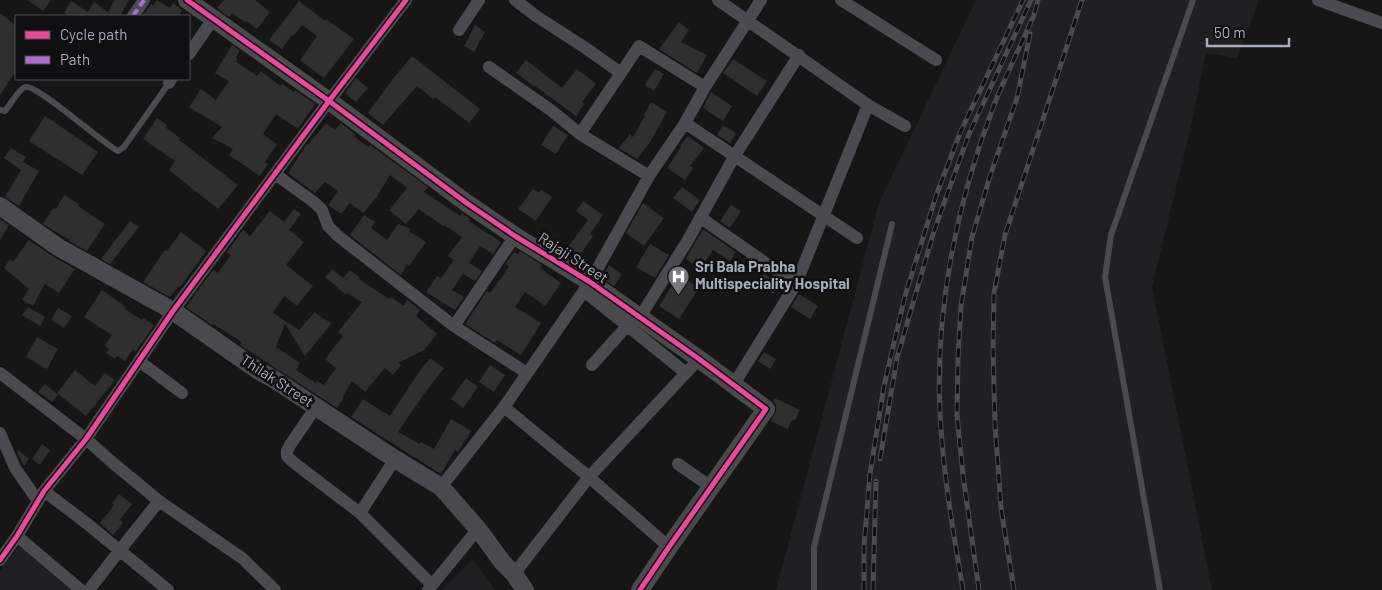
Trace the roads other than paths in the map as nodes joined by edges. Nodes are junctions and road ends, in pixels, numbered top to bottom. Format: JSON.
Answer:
{"nodes":[{"id":1,"x":144,"y":0,"type":"edge"},
{"id":2,"x":187,"y":0,"type":"edge"},
{"id":3,"x":406,"y":0,"type":"edge"},
{"id":4,"x":479,"y":0,"type":"edge"},
{"id":5,"x":515,"y":0,"type":"edge"},
{"id":6,"x":718,"y":0,"type":"edge"},
{"id":7,"x":761,"y":0,"type":"edge"},
{"id":8,"x":1193,"y":0,"type":"edge"},
{"id":9,"x":1318,"y":0,"type":"edge"},
{"id":10,"x":848,"y":2,"type":"edge"},
{"id":11,"x":134,"y":15,"type":"edge"},
{"id":12,"x":213,"y":19,"type":"junction"},
{"id":13,"x":748,"y":20,"type":"junction"},
{"id":14,"x":1382,"y":23,"type":"edge"},
{"id":15,"x":458,"y":30,"type":"dead end"},
{"id":16,"x":190,"y":53,"type":"edge"},
{"id":17,"x":799,"y":55,"type":"junction"},
{"id":18,"x":936,"y":60,"type":"dead end"},
{"id":19,"x":490,"y":67,"type":"dead end"},
{"id":20,"x":620,"y":73,"type":"junction"},
{"id":21,"x":170,"y":81,"type":"edge"},
{"id":22,"x":705,"y":87,"type":"junction"},
{"id":23,"x":329,"y":101,"type":"junction"},
{"id":24,"x":868,"y":105,"type":"junction"},
{"id":25,"x":0,"y":110,"type":"edge"},
{"id":26,"x":685,"y":123,"type":"junction"},
{"id":27,"x":905,"y":126,"type":"dead end"},
{"id":28,"x":580,"y":134,"type":"junction"},
{"id":29,"x":734,"y":157,"type":"junction"},
{"id":30,"x":275,"y":174,"type":"junction"},
{"id":31,"x":649,"y":176,"type":"junction"},
{"id":32,"x":0,"y":206,"type":"edge"},
{"id":33,"x":823,"y":215,"type":"junction"},
{"id":34,"x":701,"y":218,"type":"junction"},
{"id":35,"x":892,"y":224,"type":"dead end"},
{"id":36,"x":515,"y":236,"type":"junction"},
{"id":37,"x":857,"y":238,"type":"dead end"},
{"id":38,"x":796,"y":284,"type":"junction"},
{"id":39,"x":587,"y":286,"type":"junction"},
{"id":40,"x":173,"y":311,"type":"junction"},
{"id":41,"x":633,"y":322,"type":"junction"},
{"id":42,"x":454,"y":326,"type":"junction"},
{"id":43,"x":699,"y":359,"type":"junction"},
{"id":44,"x":139,"y":361,"type":"junction"},
{"id":45,"x":592,"y":365,"type":"dead end"},
{"id":46,"x":0,"y":373,"type":"edge"},
{"id":47,"x":526,"y":373,"type":"junction"},
{"id":48,"x":686,"y":373,"type":"junction"},
{"id":49,"x":734,"y":384,"type":"junction"},
{"id":50,"x":182,"y":393,"type":"dead end"},
{"id":51,"x":316,"y":407,"type":"junction"},
{"id":52,"x":504,"y":407,"type":"junction"},
{"id":53,"x":0,"y":434,"type":"edge"},
{"id":54,"x":86,"y":439,"type":"junction"},
{"id":55,"x":395,"y":459,"type":"junction"},
{"id":56,"x":678,"y":464,"type":"dead end"},
{"id":57,"x":589,"y":477,"type":"junction"},
{"id":58,"x":712,"y":486,"type":"junction"},
{"id":59,"x":441,"y":487,"type":"junction"},
{"id":60,"x":41,"y":496,"type":"junction"},
{"id":61,"x":159,"y":501,"type":"junction"},
{"id":62,"x":360,"y":513,"type":"junction"},
{"id":63,"x":478,"y":529,"type":"junction"},
{"id":64,"x":17,"y":536,"type":"junction"},
{"id":65,"x":669,"y":547,"type":"junction"},
{"id":66,"x":120,"y":550,"type":"junction"},
{"id":67,"x":0,"y":560,"type":"edge"},
{"id":68,"x":514,"y":574,"type":"junction"},
{"id":69,"x":430,"y":587,"type":"edge"},
{"id":70,"x":81,"y":590,"type":"edge"},
{"id":71,"x":89,"y":590,"type":"edge"},
{"id":72,"x":168,"y":590,"type":"edge"},
{"id":73,"x":275,"y":590,"type":"edge"},
{"id":74,"x":525,"y":590,"type":"edge"},
{"id":75,"x":640,"y":590,"type":"edge"},
{"id":76,"x":814,"y":590,"type":"edge"},
{"id":77,"x":1160,"y":590,"type":"edge"}],
"edges":[{"from":1,"to":11,"type":"street"},
{"from":2,"to":12,"type":"street","name":"Rajaji Street"},
{"from":3,"to":23,"type":"street"},
{"from":4,"to":15,"type":"street"},
{"from":5,"to":20,"type":"street"},
{"from":6,"to":13,"type":"street"},
{"from":7,"to":13,"type":"street"},
{"from":8,"to":77,"type":"lane"},
{"from":9,"to":14,"type":"street"},
{"from":10,"to":18,"type":"street"},
{"from":12,"to":16,"type":"street"},
{"from":12,"to":23,"type":"street","name":"Rajaji Street"},
{"from":13,"to":17,"type":"street"},
{"from":13,"to":22,"type":"street"},
{"from":17,"to":24,"type":"street"},
{"from":17,"to":29,"type":"street"},
{"from":19,"to":28,"type":"street"},
{"from":20,"to":22,"type":"street"},
{"from":20,"to":28,"type":"street"},
{"from":21,"to":25,"type":"lane"},
{"from":22,"to":26,"type":"street"},
{"from":23,"to":30,"type":"street"},
{"from":23,"to":36,"type":"street","name":"Rajaji Street"},
{"from":24,"to":27,"type":"street"},
{"from":24,"to":33,"type":"street"},
{"from":26,"to":29,"type":"street"},
{"from":26,"to":31,"type":"street"},
{"from":28,"to":31,"type":"street"},
{"from":29,"to":33,"type":"street"},
{"from":29,"to":34,"type":"street"},
{"from":30,"to":40,"type":"street"},
{"from":30,"to":42,"type":"street"},
{"from":31,"to":39,"type":"street"},
{"from":32,"to":40,"type":"street","name":"Thilak Street"},
{"from":33,"to":37,"type":"street"},
{"from":33,"to":38,"type":"street"},
{"from":34,"to":38,"type":"street"},
{"from":34,"to":41,"type":"street"},
{"from":35,"to":76,"type":"lane"},
{"from":36,"to":39,"type":"street","name":"Rajaji Street"},
{"from":36,"to":42,"type":"street"},
{"from":38,"to":49,"type":"street"},
{"from":39,"to":41,"type":"street","name":"Rajaji Street"},
{"from":39,"to":47,"type":"street"},
{"from":40,"to":44,"type":"street"},
{"from":40,"to":51,"type":"street","name":"Thilak Street"},
{"from":41,"to":43,"type":"street","name":"Rajaji Street"},
{"from":41,"to":45,"type":"street"},
{"from":41,"to":48,"type":"street"},
{"from":42,"to":47,"type":"street"},
{"from":43,"to":48,"type":"street"},
{"from":43,"to":49,"type":"street","name":"Rajaji Street"},
{"from":44,"to":50,"type":"street"},
{"from":44,"to":54,"type":"street"},
{"from":46,"to":54,"type":"street"},
{"from":47,"to":52,"type":"street"},
{"from":48,"to":57,"type":"street"},
{"from":49,"to":58,"type":"street","name":"Rajaji Street"},
{"from":51,"to":55,"type":"street","name":"Thilak Street"},
{"from":51,"to":62,"type":"street"},
{"from":52,"to":57,"type":"street"},
{"from":52,"to":59,"type":"street"},
{"from":53,"to":60,"type":"street"},
{"from":54,"to":60,"type":"street"},
{"from":54,"to":61,"type":"street"},
{"from":55,"to":59,"type":"street","name":"Thilak Street"},
{"from":55,"to":62,"type":"street"},
{"from":56,"to":58,"type":"street"},
{"from":57,"to":65,"type":"street"},
{"from":57,"to":68,"type":"street"},
{"from":58,"to":65,"type":"street","name":"Rajaji Street"},
{"from":59,"to":63,"type":"street","name":"Thilak Street"},
{"from":60,"to":64,"type":"street"},
{"from":60,"to":66,"type":"street"},
{"from":61,"to":66,"type":"street"},
{"from":61,"to":73,"type":"street"},
{"from":62,"to":69,"type":"street"},
{"from":63,"to":68,"type":"street","name":"Thilak Street"},
{"from":63,"to":69,"type":"street"},
{"from":64,"to":67,"type":"street"},
{"from":64,"to":70,"type":"street"},
{"from":65,"to":75,"type":"street","name":"Rajaji Street"},
{"from":66,"to":71,"type":"street"},
{"from":66,"to":72,"type":"street"},
{"from":68,"to":74,"type":"street","name":"Thilak Street"}]}
